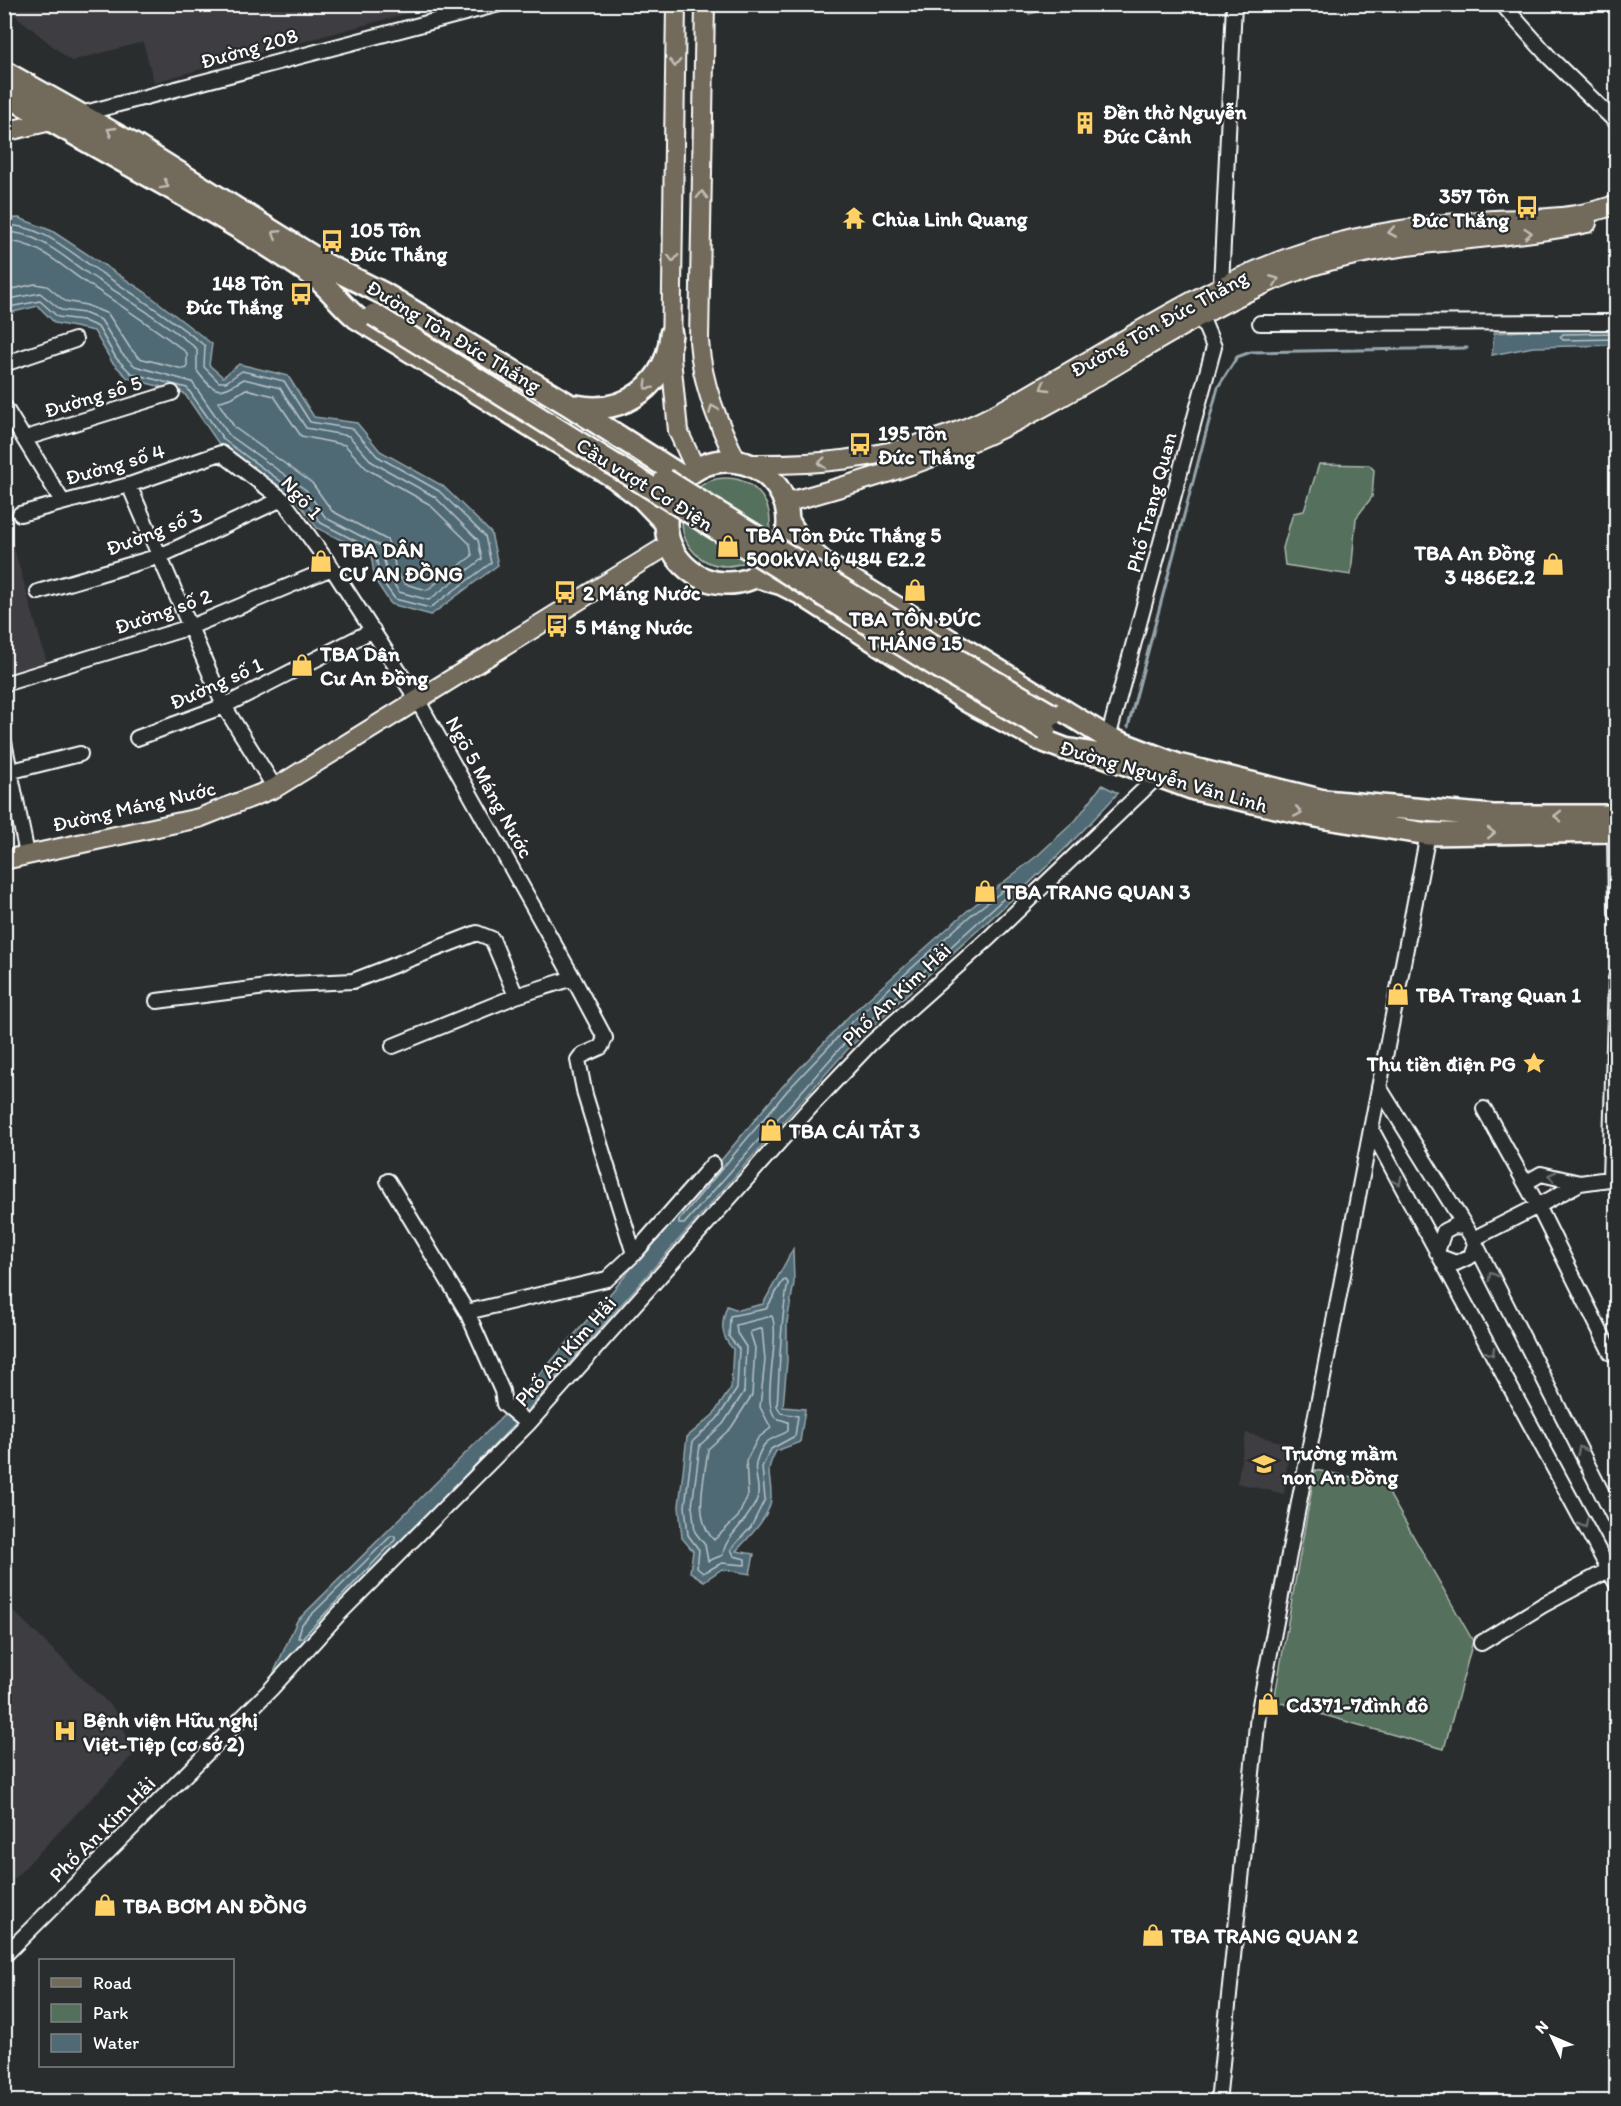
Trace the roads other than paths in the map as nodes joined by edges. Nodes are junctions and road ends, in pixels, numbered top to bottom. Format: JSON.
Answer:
{"nodes":[{"id":1,"x":499,"y":4,"type":"edge"},
{"id":2,"x":676,"y":4,"type":"edge"},
{"id":3,"x":705,"y":4,"type":"edge"},
{"id":4,"x":1234,"y":4,"type":"edge"},
{"id":5,"x":1502,"y":4,"type":"edge"},
{"id":6,"x":4,"y":72,"type":"edge"},
{"id":7,"x":4,"y":93,"type":"edge"},
{"id":8,"x":81,"y":114,"type":"junction"},
{"id":9,"x":50,"y":121,"type":"junction"},
{"id":10,"x":1617,"y":122,"type":"edge"},
{"id":11,"x":4,"y":132,"type":"edge"},
{"id":12,"x":1617,"y":205,"type":"edge"},
{"id":13,"x":1617,"y":216,"type":"edge"},
{"id":14,"x":322,"y":272,"type":"junction"},
{"id":15,"x":672,"y":283,"type":"junction"},
{"id":16,"x":700,"y":283,"type":"junction"},
{"id":17,"x":1221,"y":286,"type":"junction"},
{"id":18,"x":1200,"y":314,"type":"junction"},
{"id":19,"x":1617,"y":322,"type":"edge"},
{"id":20,"x":1260,"y":323,"type":"dead end"},
{"id":21,"x":670,"y":334,"type":"junction"},
{"id":22,"x":75,"y":340,"type":"dead end"},
{"id":23,"x":4,"y":363,"type":"edge"},
{"id":24,"x":172,"y":393,"type":"dead end"},
{"id":25,"x":566,"y":403,"type":"junction"},
{"id":26,"x":4,"y":406,"type":"edge"},
{"id":27,"x":26,"y":438,"type":"junction"},
{"id":28,"x":221,"y":453,"type":"joint"},
{"id":29,"x":743,"y":463,"type":"junction"},
{"id":30,"x":690,"y":474,"type":"junction"},
{"id":31,"x":129,"y":485,"type":"junction"},
{"id":32,"x":282,"y":499,"type":"junction"},
{"id":33,"x":62,"y":501,"type":"junction"},
{"id":34,"x":787,"y":512,"type":"junction"},
{"id":35,"x":20,"y":514,"type":"dead end"},
{"id":36,"x":666,"y":523,"type":"junction"},
{"id":37,"x":670,"y":544,"type":"junction"},
{"id":38,"x":160,"y":556,"type":"junction"},
{"id":39,"x":332,"y":568,"type":"junction"},
{"id":40,"x":754,"y":576,"type":"junction"},
{"id":41,"x":38,"y":592,"type":"dead end"},
{"id":42,"x":190,"y":627,"type":"junction"},
{"id":43,"x":373,"y":630,"type":"junction"},
{"id":44,"x":4,"y":684,"type":"edge"},
{"id":45,"x":418,"y":701,"type":"junction"},
{"id":46,"x":224,"y":706,"type":"junction"},
{"id":47,"x":137,"y":738,"type":"dead end"},
{"id":48,"x":4,"y":742,"type":"edge"},
{"id":49,"x":1104,"y":747,"type":"junction"},
{"id":50,"x":80,"y":754,"type":"dead end"},
{"id":51,"x":8,"y":772,"type":"edge"},
{"id":52,"x":1157,"y":777,"type":"junction"},
{"id":53,"x":275,"y":788,"type":"junction"},
{"id":54,"x":1616,"y":824,"type":"edge"},
{"id":55,"x":1428,"y":834,"type":"junction"},
{"id":56,"x":27,"y":854,"type":"junction"},
{"id":57,"x":4,"y":860,"type":"edge"},
{"id":58,"x":1617,"y":913,"type":"edge"},
{"id":59,"x":573,"y":978,"type":"junction"},
{"id":60,"x":1617,"y":978,"type":"edge"},
{"id":61,"x":516,"y":996,"type":"junction"},
{"id":62,"x":157,"y":1001,"type":"dead end"},
{"id":63,"x":393,"y":1046,"type":"dead end"},
{"id":64,"x":1379,"y":1087,"type":"junction"},
{"id":65,"x":1484,"y":1109,"type":"dead end"},
{"id":66,"x":1371,"y":1129,"type":"junction"},
{"id":67,"x":713,"y":1164,"type":"dead end"},
{"id":68,"x":1613,"y":1178,"type":"edge"},
{"id":69,"x":388,"y":1181,"type":"dead end"},
{"id":70,"x":1527,"y":1182,"type":"junction"},
{"id":71,"x":1580,"y":1183,"type":"junction"},
{"id":72,"x":1538,"y":1206,"type":"junction"},
{"id":73,"x":1465,"y":1227,"type":"junction"},
{"id":74,"x":1474,"y":1242,"type":"junction"},
{"id":75,"x":634,"y":1254,"type":"junction"},
{"id":76,"x":1438,"y":1255,"type":"junction"},
{"id":77,"x":466,"y":1312,"type":"junction"},
{"id":78,"x":1615,"y":1355,"type":"edge"},
{"id":79,"x":525,"y":1422,"type":"junction"},
{"id":80,"x":1617,"y":1521,"type":"edge"},
{"id":81,"x":1614,"y":1573,"type":"edge"},
{"id":82,"x":1481,"y":1643,"type":"dead end"},
{"id":83,"x":4,"y":1956,"type":"edge"},
{"id":84,"x":1218,"y":2102,"type":"edge"}],
"edges":[{"from":1,"to":8,"type":"street","name":"Đường 208"},
{"from":2,"to":15,"type":"main road","one_way":true},
{"from":16,"to":3,"type":"main road","one_way":true},
{"from":4,"to":17,"type":"street"},
{"from":5,"to":10,"type":"street"},
{"from":6,"to":8,"type":"highway","name":"Đường Tôn Đức Thắng"},
{"from":7,"to":9,"type":"highway","name":"Đường Tôn Đức Thắng"},
{"from":8,"to":9,"type":"main road"},
{"from":14,"to":8,"type":"highway","name":"Đường Tôn Đức Thắng","one_way":true},
{"from":9,"to":11,"type":"main road"},
{"from":9,"to":14,"type":"highway","name":"Đường Tôn Đức Thắng","one_way":true},
{"from":12,"to":17,"type":"main road","name":"Đường Tôn Đức Thắng","one_way":true},
{"from":18,"to":13,"type":"main road","name":"Đường Tôn Đức Thắng","one_way":true},
{"from":14,"to":25,"type":"highway","name":"Đường Tôn Đức Thắng"},
{"from":14,"to":36,"type":"highway","name":"Đường Tôn Đức Thắng"},
{"from":14,"to":49,"type":"highway","name":"Cầu vượt Cơ Điện","bridge":true},
{"from":15,"to":16,"type":"main road"},
{"from":15,"to":21,"type":"main road"},
{"from":29,"to":16,"type":"main road","one_way":true},
{"from":17,"to":18,"type":"street"},
{"from":17,"to":29,"type":"main road","name":"Đường Tôn Đức Thắng","one_way":true},
{"from":18,"to":34,"type":"main road","name":"Đường Tôn Đức Thắng"},
{"from":18,"to":49,"type":"street","name":"Phố Trang Quan"},
{"from":19,"to":20,"type":"street"},
{"from":21,"to":25,"type":"highway","one_way":true},
{"from":21,"to":30,"type":"main road"},
{"from":22,"to":23,"type":"street"},
{"from":24,"to":27,"type":"street","name":"Đường sô 5"},
{"from":25,"to":30,"type":"highway","name":"Đường Tôn Đức Thắng"},
{"from":26,"to":27,"type":"street"},
{"from":27,"to":33,"type":"street"},
{"from":28,"to":31,"type":"street","name":"Đường số 4"},
{"from":28,"to":32,"type":"street","name":"Ngõ 1"},
{"from":29,"to":30,"type":"highway"},
{"from":29,"to":34,"type":"highway"},
{"from":30,"to":36,"type":"highway"},
{"from":31,"to":33,"type":"street","name":"Đường số 4"},
{"from":31,"to":38,"type":"street"},
{"from":32,"to":38,"type":"street","name":"Đường số 3"},
{"from":32,"to":39,"type":"street","name":"Ngõ 1"},
{"from":33,"to":35,"type":"street","name":"Đường số 4"},
{"from":34,"to":40,"type":"highway"},
{"from":34,"to":49,"type":"highway","name":"Đường Nguyễn Văn Linh"},
{"from":36,"to":37,"type":"highway"},
{"from":37,"to":40,"type":"highway"},
{"from":37,"to":45,"type":"main road","name":"Đường Máng Nước"},
{"from":38,"to":41,"type":"street","name":"Đường số 3"},
{"from":38,"to":42,"type":"street"},
{"from":39,"to":42,"type":"street","name":"Đường số 2"},
{"from":39,"to":43,"type":"street","name":"Ngõ 1"},
{"from":40,"to":49,"type":"highway","name":"Đường Nguyễn Văn Linh"},
{"from":42,"to":44,"type":"street","name":"Đường số 2"},
{"from":42,"to":46,"type":"street"},
{"from":43,"to":45,"type":"street","name":"Ngõ 1"},
{"from":43,"to":46,"type":"street","name":"Đường số 1"},
{"from":45,"to":53,"type":"main road","name":"Đường Máng Nước"},
{"from":45,"to":59,"type":"street","name":"Ngõ 5 Máng Nước"},
{"from":46,"to":47,"type":"street","name":"Đường số 1"},
{"from":46,"to":53,"type":"street"},
{"from":48,"to":51,"type":"street"},
{"from":49,"to":52,"type":"highway","name":"Đường Nguyễn Văn Linh"},
{"from":54,"to":49,"type":"highway","name":"Đường Nguyễn Văn Linh","one_way":true},
{"from":50,"to":51,"type":"street"},
{"from":51,"to":56,"type":"street"},
{"from":52,"to":55,"type":"highway","name":"Đường Nguyễn Văn Linh","one_way":true},
{"from":52,"to":79,"type":"street","name":"Phố An Kim Hải"},
{"from":53,"to":56,"type":"main road","name":"Đường Máng Nước"},
{"from":55,"to":54,"type":"highway","name":"Đường Nguyễn Văn Linh","one_way":true},
{"from":54,"to":58,"type":"street"},
{"from":55,"to":64,"type":"street"},
{"from":56,"to":57,"type":"main road","name":"Đường Máng Nước"},
{"from":59,"to":61,"type":"street"},
{"from":59,"to":75,"type":"street","name":"Ngõ 5 Máng Nước"},
{"from":60,"to":68,"type":"street"},
{"from":61,"to":62,"type":"street"},
{"from":61,"to":63,"type":"street"},
{"from":64,"to":66,"type":"street"},
{"from":64,"to":73,"type":"street"},
{"from":65,"to":70,"type":"street"},
{"from":66,"to":76,"type":"street","one_way":true},
{"from":66,"to":84,"type":"street"},
{"from":67,"to":75,"type":"street"},
{"from":68,"to":71,"type":"street"},
{"from":69,"to":77,"type":"street"},
{"from":71,"to":70,"type":"street","one_way":true},
{"from":70,"to":72,"type":"street"},
{"from":71,"to":72,"type":"street"},
{"from":72,"to":74,"type":"street"},
{"from":72,"to":78,"type":"street"},
{"from":73,"to":74,"type":"street"},
{"from":73,"to":76,"type":"street"},
{"from":74,"to":76,"type":"street"},
{"from":80,"to":74,"type":"street","one_way":true},
{"from":75,"to":77,"type":"street"},
{"from":76,"to":81,"type":"street","one_way":true},
{"from":77,"to":79,"type":"street"},
{"from":79,"to":83,"type":"street","name":"Phố An Kim Hải"},
{"from":81,"to":82,"type":"street"}]}
